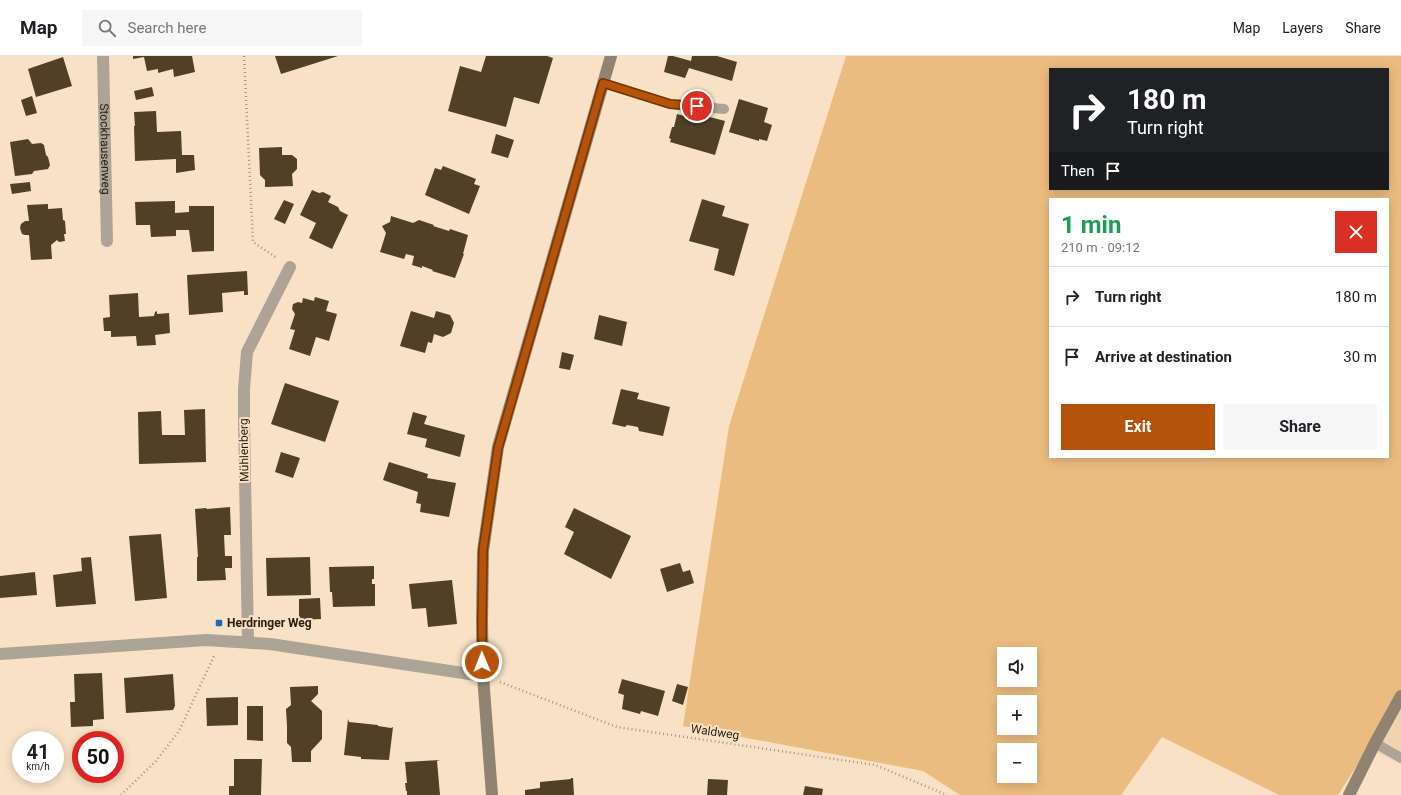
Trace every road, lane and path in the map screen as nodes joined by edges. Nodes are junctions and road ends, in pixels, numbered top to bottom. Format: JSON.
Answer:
{"nodes":[{"id":1,"x":104,"y":56,"type":"edge"},
{"id":2,"x":244,"y":56,"type":"edge"},
{"id":3,"x":611,"y":56,"type":"edge"},
{"id":4,"x":603,"y":83,"type":"junction"},
{"id":5,"x":724,"y":109,"type":"dead end"},
{"id":6,"x":107,"y":241,"type":"dead end"},
{"id":7,"x":290,"y":267,"type":"joint"},
{"id":8,"x":216,"y":640,"type":"junction"},
{"id":9,"x":248,"y":642,"type":"junction"},
{"id":10,"x":0,"y":654,"type":"edge"},
{"id":11,"x":483,"y":676,"type":"junction"},
{"id":12,"x":1401,"y":696,"type":"edge"},
{"id":13,"x":1375,"y":743,"type":"junction"},
{"id":14,"x":1401,"y":758,"type":"edge"},
{"id":15,"x":121,"y":795,"type":"edge"},
{"id":16,"x":492,"y":795,"type":"edge"},
{"id":17,"x":947,"y":795,"type":"edge"},
{"id":18,"x":1349,"y":795,"type":"edge"}],
"edges":[{"from":1,"to":6,"type":"street","name":"Stockhausenweg"},
{"from":2,"to":7,"type":"path"},
{"from":3,"to":4,"type":"main road"},
{"from":4,"to":5,"type":"lane"},
{"from":4,"to":11,"type":"main road"},
{"from":7,"to":9,"type":"street","name":"Mühlenberg"},
{"from":8,"to":9,"type":"street"},
{"from":8,"to":10,"type":"street"},
{"from":8,"to":15,"type":"path"},
{"from":9,"to":11,"type":"street"},
{"from":11,"to":16,"type":"main road"},
{"from":11,"to":17,"type":"path","name":"Waldweg"},
{"from":12,"to":13,"type":"main road"},
{"from":13,"to":14,"type":"lane"},
{"from":13,"to":18,"type":"main road"}]}
